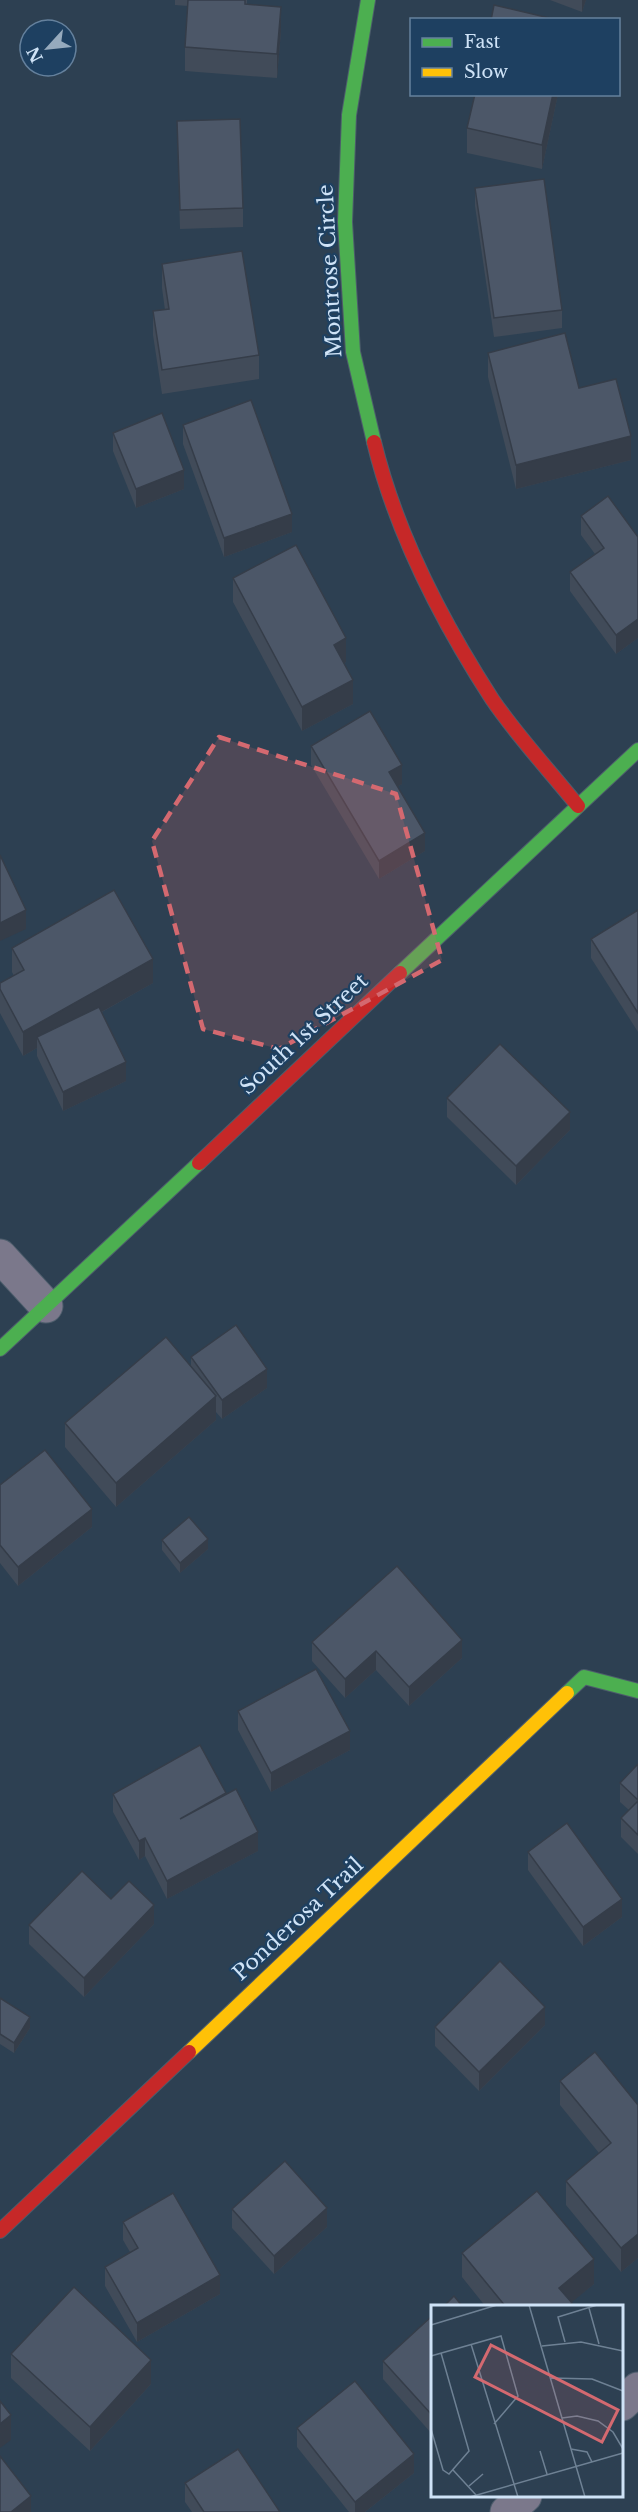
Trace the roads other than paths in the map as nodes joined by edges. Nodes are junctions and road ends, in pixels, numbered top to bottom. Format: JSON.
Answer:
{"nodes":[{"id":1,"x":368,"y":0,"type":"edge"},
{"id":2,"x":638,"y":750,"type":"edge"},
{"id":3,"x":578,"y":806,"type":"junction"},
{"id":4,"x":0,"y":1256,"type":"edge"},
{"id":5,"x":46,"y":1306,"type":"junction"},
{"id":6,"x":0,"y":1349,"type":"edge"},
{"id":7,"x":638,"y":1691,"type":"edge"},
{"id":8,"x":0,"y":2230,"type":"edge"},
{"id":9,"x":638,"y":2389,"type":"edge"},
{"id":10,"x":623,"y":2402,"type":"edge"},
{"id":11,"x":524,"y":2497,"type":"edge"},
{"id":12,"x":507,"y":2512,"type":"edge"}],
"edges":[{"from":1,"to":3,"type":"street","name":"Montrose Circle"},
{"from":2,"to":3,"type":"street","name":"South 1st Street"},
{"from":3,"to":5,"type":"street","name":"South 1st Street"},
{"from":4,"to":5,"type":"street"},
{"from":5,"to":6,"type":"street","name":"South 1st Street"},
{"from":7,"to":8,"type":"street","name":"Ponderosa Trail"},
{"from":9,"to":10,"type":"street"},
{"from":11,"to":12,"type":"street"}]}
